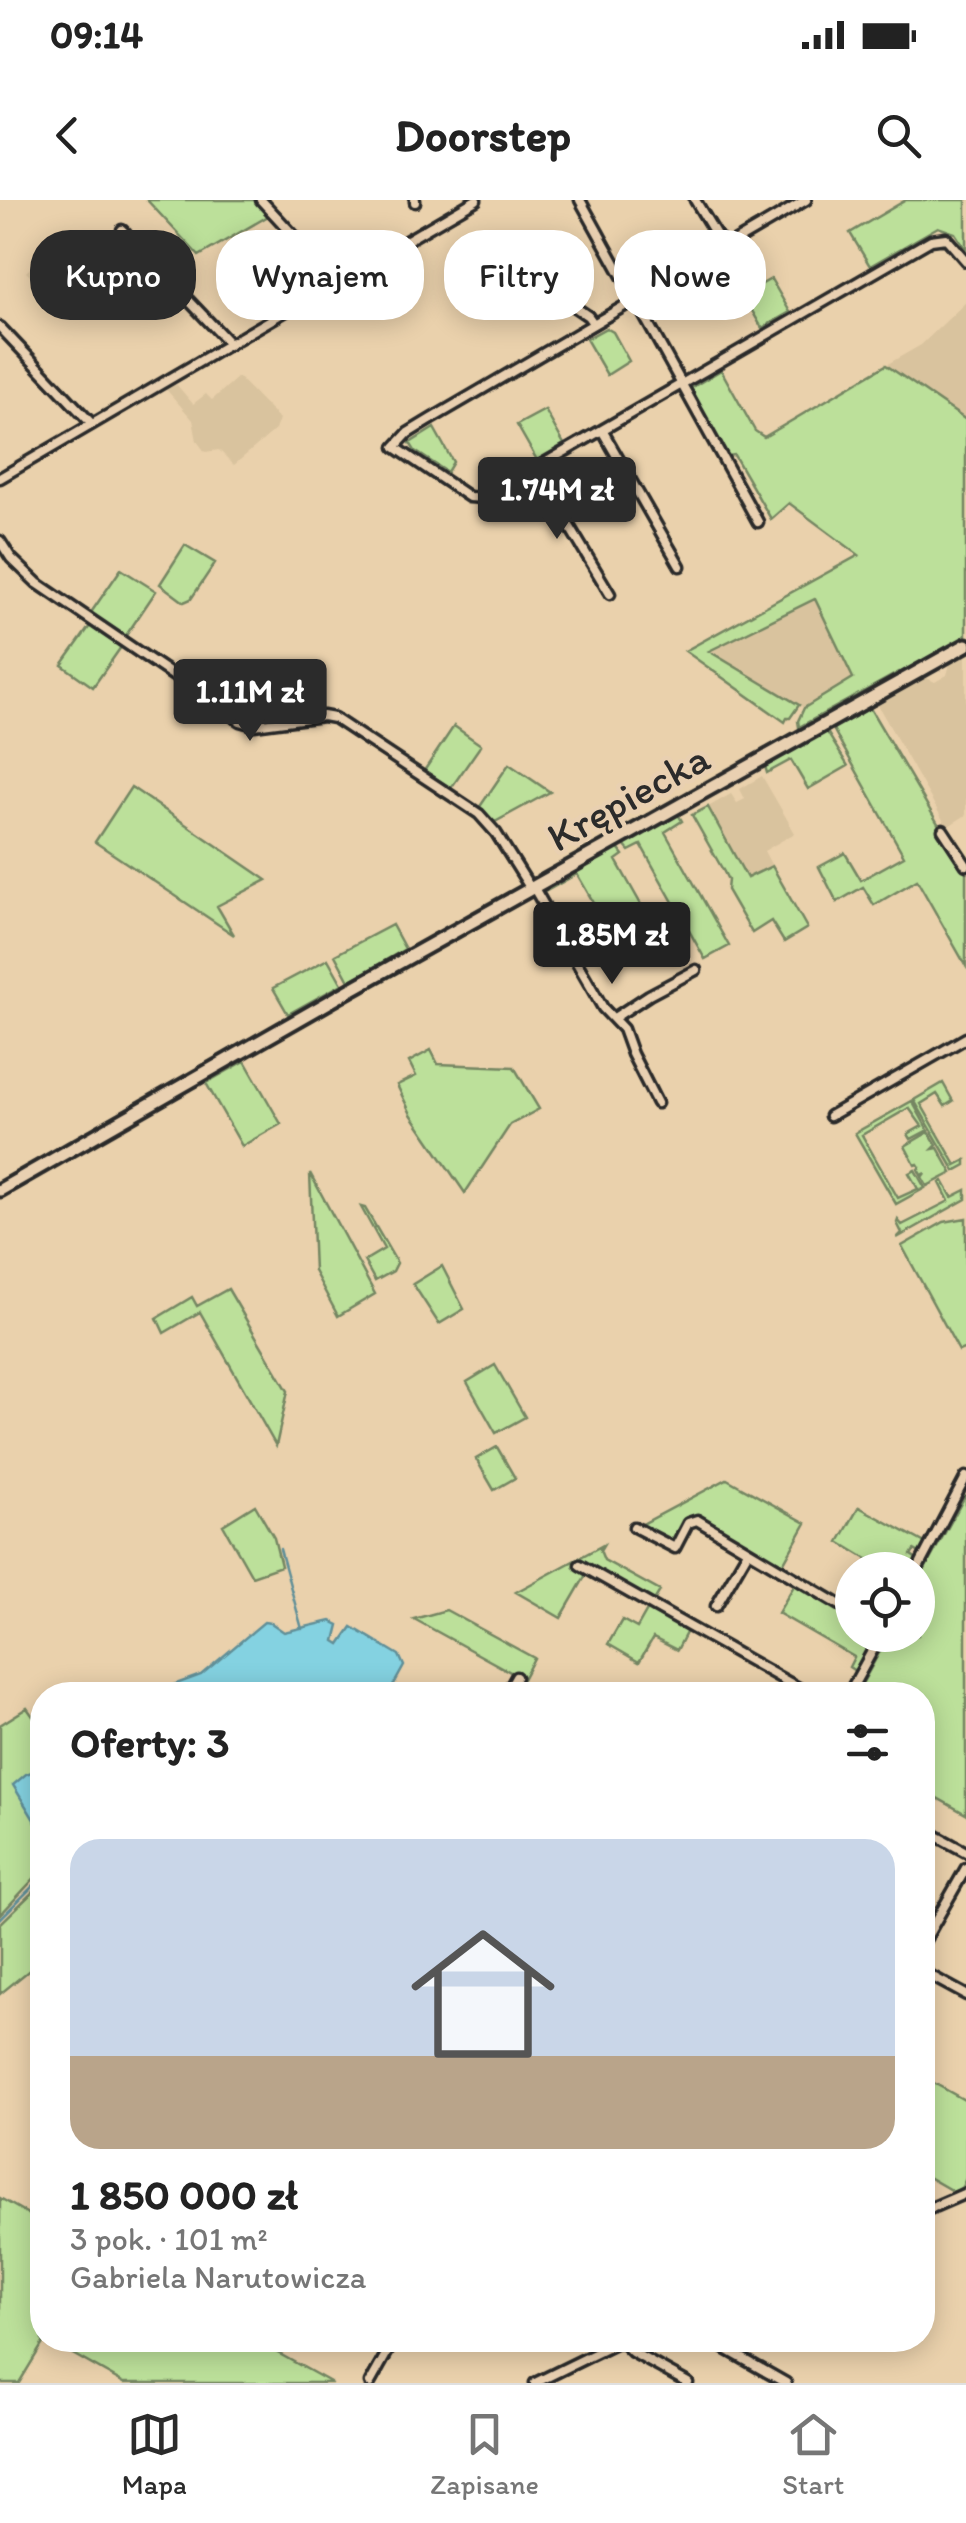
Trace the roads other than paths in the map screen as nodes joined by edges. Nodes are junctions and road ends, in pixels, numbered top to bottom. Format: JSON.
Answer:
{"nodes":[{"id":1,"x":260,"y":200,"type":"edge"},
{"id":2,"x":476,"y":200,"type":"edge"},
{"id":3,"x":580,"y":200,"type":"edge"},
{"id":4,"x":695,"y":200,"type":"edge"},
{"id":5,"x":802,"y":201,"type":"edge"},
{"id":6,"x":288,"y":230,"type":"edge"},
{"id":7,"x":713,"y":230,"type":"edge"},
{"id":8,"x":754,"y":230,"type":"edge"},
{"id":9,"x":424,"y":231,"type":"edge"},
{"id":10,"x":966,"y":261,"type":"edge"},
{"id":11,"x":614,"y":262,"type":"edge"},
{"id":12,"x":196,"y":308,"type":"edge"},
{"id":13,"x":614,"y":310,"type":"edge"},
{"id":14,"x":271,"y":320,"type":"edge"},
{"id":15,"x":645,"y":320,"type":"edge"},
{"id":16,"x":593,"y":322,"type":"joint"},
{"id":17,"x":0,"y":327,"type":"edge"},
{"id":18,"x":230,"y":344,"type":"junction"},
{"id":19,"x":680,"y":384,"type":"junction"},
{"id":20,"x":92,"y":424,"type":"junction"},
{"id":21,"x":602,"y":430,"type":"junction"},
{"id":22,"x":535,"y":470,"type":"junction"},
{"id":23,"x":0,"y":478,"type":"edge"},
{"id":24,"x":758,"y":522,"type":"dead end"},
{"id":25,"x":0,"y":541,"type":"edge"},
{"id":26,"x":680,"y":566,"type":"dead end"},
{"id":27,"x":610,"y":594,"type":"dead end"},
{"id":28,"x":966,"y":645,"type":"edge"},
{"id":29,"x":943,"y":830,"type":"dead end"},
{"id":30,"x":966,"y":866,"type":"edge"},
{"id":31,"x":532,"y":888,"type":"junction"},
{"id":32,"x":696,"y":970,"type":"dead end"},
{"id":33,"x":614,"y":1018,"type":"junction"},
{"id":34,"x":966,"y":1038,"type":"edge"},
{"id":35,"x":657,"y":1104,"type":"dead end"},
{"id":36,"x":830,"y":1116,"type":"dead end"},
{"id":37,"x":0,"y":1190,"type":"edge"},
{"id":38,"x":966,"y":1477,"type":"edge"},
{"id":39,"x":634,"y":1528,"type":"dead end"},
{"id":40,"x":748,"y":1551,"type":"junction"},
{"id":41,"x":926,"y":1552,"type":"edge"},
{"id":42,"x":580,"y":1566,"type":"dead end"},
{"id":43,"x":835,"y":1602,"type":"edge"},
{"id":44,"x":716,"y":1606,"type":"dead end"},
{"id":45,"x":872,"y":1652,"type":"edge"},
{"id":46,"x":516,"y":1677,"type":"dead end"},
{"id":47,"x":513,"y":1682,"type":"edge"},
{"id":48,"x":788,"y":1682,"type":"edge"},
{"id":49,"x":855,"y":1682,"type":"edge"},
{"id":50,"x":935,"y":1835,"type":"edge"},
{"id":51,"x":966,"y":1852,"type":"edge"},
{"id":52,"x":966,"y":1868,"type":"edge"},
{"id":53,"x":935,"y":1922,"type":"edge"},
{"id":54,"x":935,"y":1978,"type":"edge"},
{"id":55,"x":966,"y":1995,"type":"edge"},
{"id":56,"x":966,"y":2193,"type":"edge"},
{"id":57,"x":935,"y":2206,"type":"edge"},
{"id":58,"x":387,"y":2352,"type":"edge"},
{"id":59,"x":598,"y":2352,"type":"edge"},
{"id":60,"x":632,"y":2352,"type":"edge"},
{"id":61,"x":731,"y":2352,"type":"edge"},
{"id":62,"x":370,"y":2383,"type":"edge"},
{"id":63,"x":535,"y":2383,"type":"edge"},
{"id":64,"x":688,"y":2383,"type":"edge"},
{"id":65,"x":786,"y":2383,"type":"edge"}],
"edges":[{"from":1,"to":6,"type":"street"},
{"from":2,"to":9,"type":"street"},
{"from":3,"to":11,"type":"street"},
{"from":4,"to":7,"type":"street"},
{"from":5,"to":8,"type":"street"},
{"from":10,"to":19,"type":"street"},
{"from":12,"to":18,"type":"street"},
{"from":13,"to":16,"type":"street"},
{"from":14,"to":18,"type":"street"},
{"from":15,"to":19,"type":"street"},
{"from":16,"to":22,"type":"street"},
{"from":17,"to":20,"type":"street"},
{"from":18,"to":20,"type":"street"},
{"from":19,"to":21,"type":"street"},
{"from":19,"to":24,"type":"street"},
{"from":20,"to":23,"type":"street"},
{"from":21,"to":22,"type":"street"},
{"from":21,"to":26,"type":"street"},
{"from":22,"to":27,"type":"street"},
{"from":25,"to":31,"type":"street"},
{"from":28,"to":31,"type":"street","name":"Krępiecka"},
{"from":29,"to":30,"type":"street"},
{"from":31,"to":33,"type":"street"},
{"from":31,"to":37,"type":"street","name":"Krępiecka"},
{"from":32,"to":33,"type":"street"},
{"from":33,"to":35,"type":"street"},
{"from":34,"to":36,"type":"street"},
{"from":38,"to":41,"type":"street"},
{"from":39,"to":40,"type":"street"},
{"from":40,"to":43,"type":"street"},
{"from":40,"to":44,"type":"street"},
{"from":42,"to":48,"type":"street"},
{"from":45,"to":49,"type":"street"},
{"from":46,"to":47,"type":"street"},
{"from":50,"to":51,"type":"street"},
{"from":52,"to":53,"type":"street"},
{"from":54,"to":55,"type":"street"},
{"from":56,"to":57,"type":"street"},
{"from":58,"to":62,"type":"street"},
{"from":59,"to":63,"type":"street"},
{"from":60,"to":64,"type":"street"},
{"from":61,"to":65,"type":"street"}]}
